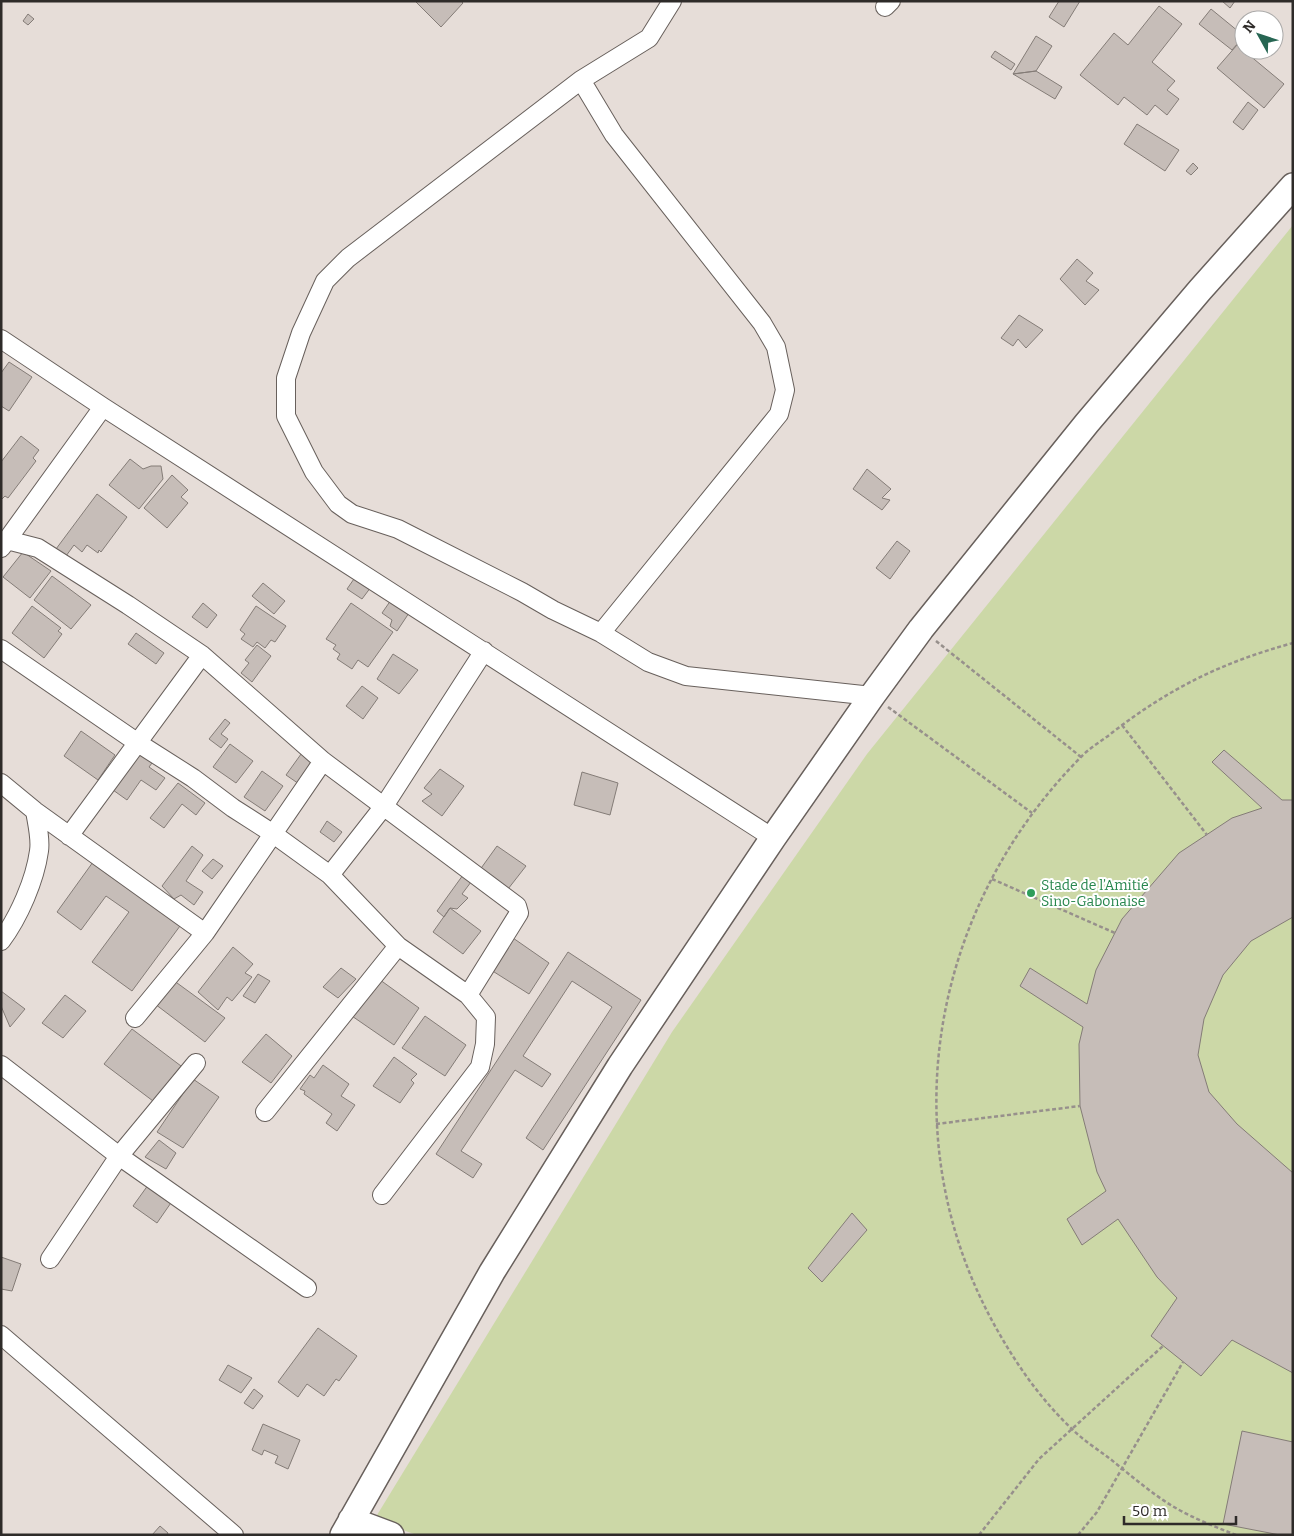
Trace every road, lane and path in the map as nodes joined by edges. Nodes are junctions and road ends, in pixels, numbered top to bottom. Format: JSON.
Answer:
{"nodes":[{"id":1,"x":672,"y":1,"type":"edge"},
{"id":2,"x":581,"y":80,"type":"junction"},
{"id":3,"x":1293,"y":186,"type":"edge"},
{"id":4,"x":1,"y":339,"type":"edge"},
{"id":5,"x":103,"y":406,"type":"junction"},
{"id":6,"x":4,"y":544,"type":"edge"},
{"id":7,"x":921,"y":629,"type":"junction"},
{"id":8,"x":601,"y":634,"type":"junction"},
{"id":9,"x":1293,"y":643,"type":"edge"},
{"id":10,"x":1,"y":649,"type":"edge"},
{"id":11,"x":484,"y":651,"type":"junction"},
{"id":12,"x":202,"y":655,"type":"junction"},
{"id":13,"x":872,"y":696,"type":"junction"},
{"id":14,"x":1122,"y":725,"type":"junction"},
{"id":15,"x":138,"y":743,"type":"junction"},
{"id":16,"x":1081,"y":757,"type":"junction"},
{"id":17,"x":323,"y":760,"type":"junction"},
{"id":18,"x":1,"y":784,"type":"edge"},
{"id":19,"x":384,"y":806,"type":"junction"},
{"id":20,"x":35,"y":812,"type":"junction"},
{"id":21,"x":1032,"y":813,"type":"junction"},
{"id":22,"x":272,"y":834,"type":"junction"},
{"id":23,"x":1207,"y":835,"type":"dead end"},
{"id":24,"x":69,"y":836,"type":"junction"},
{"id":25,"x":773,"y":838,"type":"junction"},
{"id":26,"x":330,"y":875,"type":"junction"},
{"id":27,"x":992,"y":879,"type":"junction"},
{"id":28,"x":1115,"y":932,"type":"dead end"},
{"id":29,"x":205,"y":933,"type":"junction"},
{"id":30,"x":1,"y":941,"type":"edge"},
{"id":31,"x":398,"y":946,"type":"junction"},
{"id":32,"x":468,"y":995,"type":"junction"},
{"id":33,"x":135,"y":1018,"type":"dead end"},
{"id":34,"x":196,"y":1063,"type":"dead end"},
{"id":35,"x":1,"y":1065,"type":"edge"},
{"id":36,"x":1080,"y":1106,"type":"dead end"},
{"id":37,"x":265,"y":1112,"type":"dead end"},
{"id":38,"x":936,"y":1124,"type":"junction"},
{"id":39,"x":119,"y":1156,"type":"junction"},
{"id":40,"x":382,"y":1195,"type":"dead end"},
{"id":41,"x":50,"y":1259,"type":"dead end"},
{"id":42,"x":307,"y":1288,"type":"dead end"},
{"id":43,"x":1,"y":1335,"type":"edge"},
{"id":44,"x":1163,"y":1346,"type":"dead end"},
{"id":45,"x":1183,"y":1362,"type":"dead end"},
{"id":46,"x":1072,"y":1430,"type":"junction"},
{"id":47,"x":1122,"y":1468,"type":"junction"},
{"id":48,"x":347,"y":1528,"type":"edge"},
{"id":49,"x":234,"y":1535,"type":"edge"},
{"id":50,"x":390,"y":1535,"type":"edge"},
{"id":51,"x":979,"y":1535,"type":"edge"},
{"id":52,"x":1078,"y":1535,"type":"edge"},
{"id":53,"x":1236,"y":1535,"type":"edge"}],
"edges":[{"from":1,"to":2,"type":"street"},
{"from":2,"to":8,"type":"street"},
{"from":2,"to":8,"type":"street"},
{"from":3,"to":7,"type":"main road"},
{"from":4,"to":5,"type":"street"},
{"from":5,"to":6,"type":"street"},
{"from":5,"to":11,"type":"street"},
{"from":6,"to":12,"type":"street"},
{"from":7,"to":13,"type":"main road"},
{"from":7,"to":16,"type":"path"},
{"from":8,"to":13,"type":"street"},
{"from":9,"to":14,"type":"path"},
{"from":10,"to":15,"type":"street"},
{"from":11,"to":19,"type":"street"},
{"from":11,"to":25,"type":"street"},
{"from":12,"to":15,"type":"street"},
{"from":12,"to":17,"type":"street"},
{"from":13,"to":21,"type":"path"},
{"from":13,"to":25,"type":"main road"},
{"from":14,"to":16,"type":"path"},
{"from":14,"to":23,"type":"path"},
{"from":15,"to":22,"type":"street"},
{"from":15,"to":24,"type":"street"},
{"from":16,"to":21,"type":"path"},
{"from":17,"to":19,"type":"street"},
{"from":17,"to":22,"type":"street"},
{"from":18,"to":20,"type":"street"},
{"from":19,"to":26,"type":"street"},
{"from":19,"to":32,"type":"street"},
{"from":20,"to":24,"type":"street"},
{"from":20,"to":30,"type":"street"},
{"from":21,"to":27,"type":"path"},
{"from":22,"to":26,"type":"street"},
{"from":22,"to":29,"type":"street"},
{"from":24,"to":29,"type":"street"},
{"from":25,"to":48,"type":"main road"},
{"from":26,"to":31,"type":"street"},
{"from":27,"to":28,"type":"path"},
{"from":27,"to":38,"type":"path"},
{"from":29,"to":33,"type":"street"},
{"from":31,"to":32,"type":"street"},
{"from":31,"to":37,"type":"street"},
{"from":32,"to":40,"type":"street"},
{"from":34,"to":39,"type":"street"},
{"from":35,"to":39,"type":"street"},
{"from":36,"to":38,"type":"path"},
{"from":38,"to":46,"type":"path"},
{"from":39,"to":41,"type":"street"},
{"from":39,"to":42,"type":"street"},
{"from":43,"to":49,"type":"street"},
{"from":44,"to":46,"type":"path"},
{"from":45,"to":47,"type":"path"},
{"from":46,"to":47,"type":"path"},
{"from":46,"to":51,"type":"path"},
{"from":47,"to":52,"type":"path"},
{"from":47,"to":53,"type":"path"},
{"from":48,"to":50,"type":"main road"}]}
